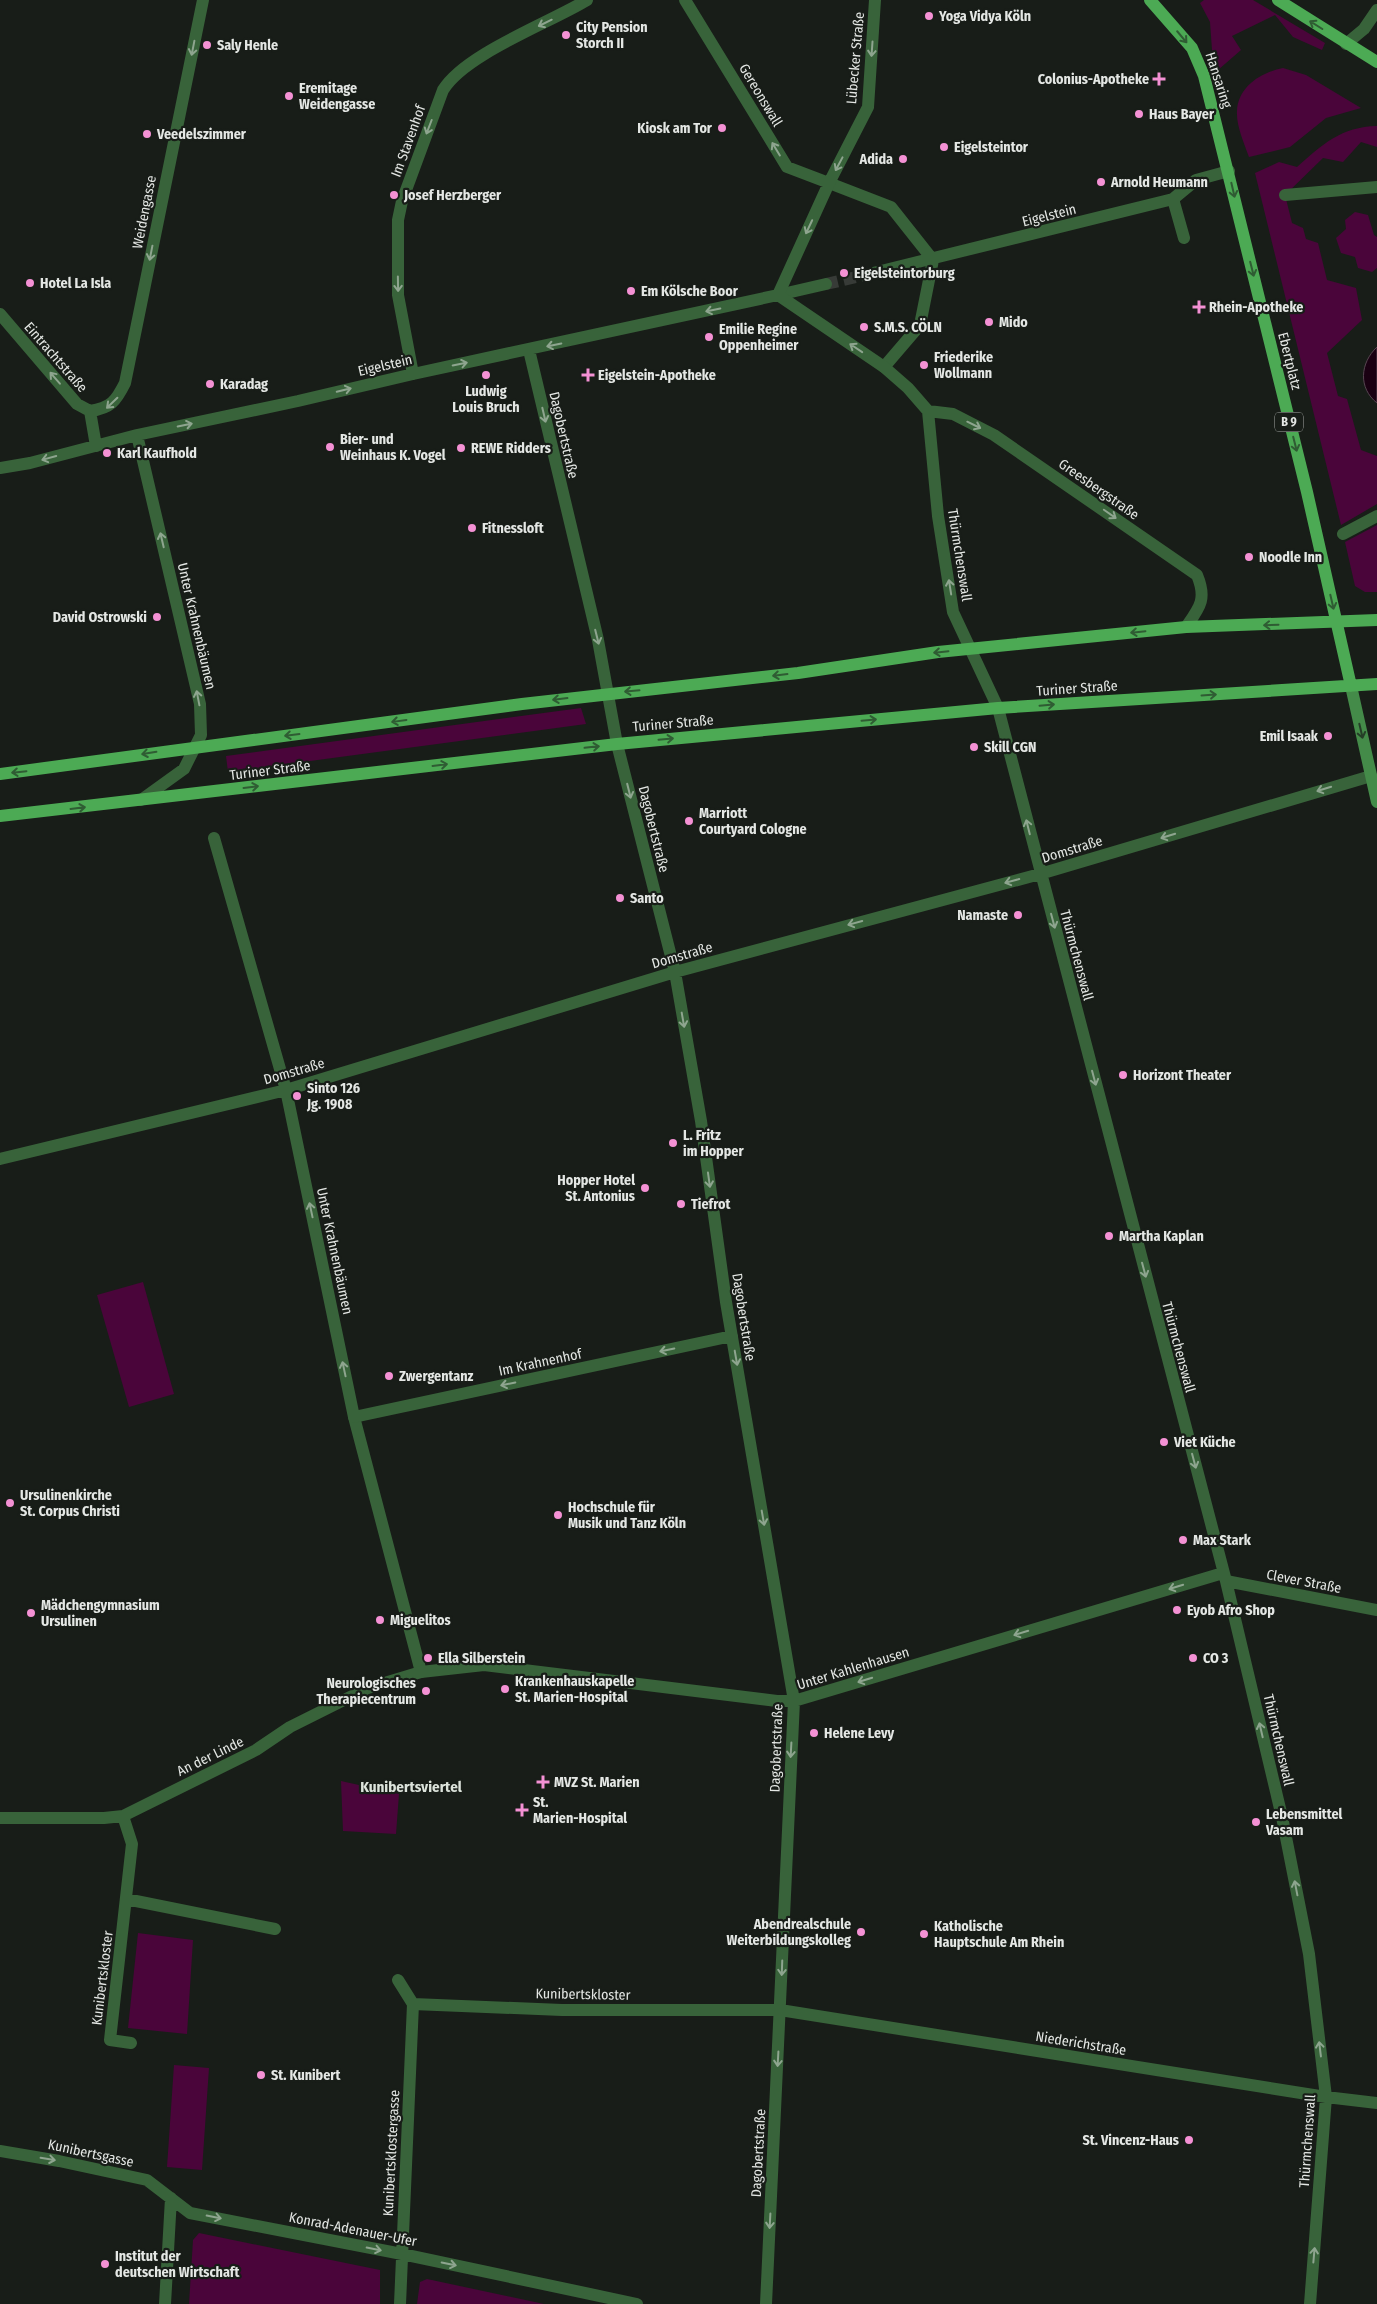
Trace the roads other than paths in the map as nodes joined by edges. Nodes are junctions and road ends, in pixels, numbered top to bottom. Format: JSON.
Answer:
{"nodes":[{"id":1,"x":203,"y":0,"type":"edge"},
{"id":2,"x":587,"y":0,"type":"edge"},
{"id":3,"x":685,"y":0,"type":"edge"},
{"id":4,"x":875,"y":0,"type":"edge"},
{"id":5,"x":1150,"y":0,"type":"edge"},
{"id":6,"x":1282,"y":3,"type":"edge"},
{"id":7,"x":1377,"y":10,"type":"edge"},
{"id":8,"x":1346,"y":44,"type":"junction"},
{"id":9,"x":1377,"y":62,"type":"edge"},
{"id":10,"x":1217,"y":126,"type":"joint"},
{"id":11,"x":1228,"y":171,"type":"junction"},
{"id":12,"x":830,"y":183,"type":"junction"},
{"id":13,"x":1377,"y":187,"type":"edge"},
{"id":14,"x":1284,"y":195,"type":"dead end"},
{"id":15,"x":1173,"y":200,"type":"junction"},
{"id":16,"x":1184,"y":238,"type":"dead end"},
{"id":17,"x":933,"y":260,"type":"junction"},
{"id":18,"x":865,"y":275,"type":"tunnel mouth"},
{"id":19,"x":826,"y":284,"type":"tunnel mouth"},
{"id":20,"x":778,"y":295,"type":"junction"},
{"id":21,"x":0,"y":314,"type":"edge"},
{"id":22,"x":529,"y":350,"type":"junction"},
{"id":23,"x":884,"y":367,"type":"junction"},
{"id":24,"x":413,"y":374,"type":"junction"},
{"id":25,"x":90,"y":411,"type":"junction"},
{"id":26,"x":928,"y":411,"type":"junction"},
{"id":27,"x":137,"y":434,"type":"junction"},
{"id":28,"x":96,"y":446,"type":"junction"},
{"id":29,"x":0,"y":468,"type":"edge"},
{"id":30,"x":1377,"y":516,"type":"edge"},
{"id":31,"x":1343,"y":534,"type":"dead end"},
{"id":32,"x":1377,"y":620,"type":"edge"},
{"id":33,"x":1337,"y":623,"type":"junction"},
{"id":34,"x":1186,"y":627,"type":"junction"},
{"id":35,"x":970,"y":649,"type":"junction"},
{"id":36,"x":1377,"y":684,"type":"edge"},
{"id":37,"x":1351,"y":686,"type":"junction"},
{"id":38,"x":608,"y":693,"type":"junction"},
{"id":39,"x":998,"y":708,"type":"junction"},
{"id":40,"x":617,"y":744,"type":"junction"},
{"id":41,"x":197,"y":746,"type":"junction"},
{"id":42,"x":0,"y":774,"type":"edge"},
{"id":43,"x":1371,"y":776,"type":"junction"},
{"id":44,"x":141,"y":800,"type":"junction"},
{"id":45,"x":1377,"y":802,"type":"edge"},
{"id":46,"x":0,"y":816,"type":"edge"},
{"id":47,"x":214,"y":838,"type":"dead end"},
{"id":48,"x":1040,"y":874,"type":"junction"},
{"id":49,"x":675,"y":972,"type":"junction"},
{"id":50,"x":286,"y":1090,"type":"junction"},
{"id":51,"x":0,"y":1159,"type":"edge"},
{"id":52,"x":732,"y":1336,"type":"junction"},
{"id":53,"x":354,"y":1417,"type":"junction"},
{"id":54,"x":1224,"y":1577,"type":"junction"},
{"id":55,"x":1377,"y":1610,"type":"edge"},
{"id":56,"x":421,"y":1672,"type":"junction"},
{"id":57,"x":794,"y":1701,"type":"junction"},
{"id":58,"x":123,"y":1816,"type":"junction"},
{"id":59,"x":0,"y":1818,"type":"edge"},
{"id":60,"x":126,"y":1898,"type":"junction"},
{"id":61,"x":275,"y":1930,"type":"dead end"},
{"id":62,"x":398,"y":1980,"type":"dead end"},
{"id":63,"x":413,"y":2004,"type":"junction"},
{"id":64,"x":780,"y":2010,"type":"junction"},
{"id":65,"x":131,"y":2043,"type":"dead end"},
{"id":66,"x":1326,"y":2097,"type":"junction"},
{"id":67,"x":1377,"y":2102,"type":"edge"},
{"id":68,"x":0,"y":2151,"type":"edge"},
{"id":69,"x":171,"y":2198,"type":"junction"},
{"id":70,"x":402,"y":2254,"type":"junction"},
{"id":71,"x":166,"y":2304,"type":"edge"},
{"id":72,"x":400,"y":2304,"type":"edge"},
{"id":73,"x":637,"y":2304,"type":"edge"},
{"id":74,"x":766,"y":2304,"type":"edge"},
{"id":75,"x":1310,"y":2304,"type":"edge"}],
"edges":[{"from":1,"to":25,"type":"street","name":"Weidengasse","one_way":true},
{"from":2,"to":24,"type":"street","name":"Im Stavenhof","one_way":true},
{"from":12,"to":3,"type":"street","name":"Gereonswall","one_way":true},
{"from":4,"to":12,"type":"street","name":"Lübecker Straße","one_way":true},
{"from":5,"to":10,"type":"main road","name":"Hansaring","number":"B 9","one_way":true},
{"from":8,"to":6,"type":"main road","one_way":true},
{"from":7,"to":8,"type":"street"},
{"from":8,"to":9,"type":"main road"},
{"from":10,"to":11,"type":"main road","name":"Ebertplatz","number":"B 9"},
{"from":11,"to":15,"type":"street","name":"Eigelstein"},
{"from":11,"to":33,"type":"main road","name":"Ebertplatz","number":"B 9","one_way":true},
{"from":12,"to":17,"type":"street"},
{"from":12,"to":20,"type":"street","one_way":true},
{"from":13,"to":14,"type":"street"},
{"from":15,"to":16,"type":"street"},
{"from":15,"to":17,"type":"street","name":"Eigelstein"},
{"from":17,"to":18,"type":"street","name":"Eigelstein"},
{"from":17,"to":23,"type":"street"},
{"from":19,"to":20,"type":"street","name":"Eigelstein"},
{"from":20,"to":22,"type":"street","name":"Eigelstein","one_way":true},
{"from":23,"to":20,"type":"street","one_way":true},
{"from":25,"to":21,"type":"street","name":"Eintrachtstraße","one_way":true},
{"from":24,"to":22,"type":"street","name":"Eigelstein","one_way":true},
{"from":22,"to":38,"type":"street","name":"Dagobertstraße","one_way":true},
{"from":23,"to":26,"type":"street"},
{"from":27,"to":24,"type":"street","name":"Eigelstein","one_way":true},
{"from":25,"to":28,"type":"street","name":"Eintrachtstraße"},
{"from":26,"to":34,"type":"street","name":"Greesbergstraße","one_way":true},
{"from":35,"to":26,"type":"street","name":"Thürmchenswall","one_way":true},
{"from":27,"to":28,"type":"street","name":"Eigelstein"},
{"from":41,"to":27,"type":"street","name":"Unter Krahnenbäumen","one_way":true},
{"from":28,"to":29,"type":"street","name":"Eigelstein","one_way":true},
{"from":30,"to":31,"type":"street"},
{"from":32,"to":33,"type":"main road"},
{"from":33,"to":34,"type":"main road","one_way":true},
{"from":33,"to":37,"type":"main road","number":"B 9"},
{"from":34,"to":35,"type":"main road","one_way":true},
{"from":35,"to":38,"type":"main road","one_way":true},
{"from":35,"to":39,"type":"street","name":"Thürmchenswall"},
{"from":36,"to":37,"type":"main road"},
{"from":39,"to":37,"type":"main road","name":"Turiner Straße","one_way":true},
{"from":37,"to":43,"type":"main road","one_way":true},
{"from":38,"to":40,"type":"street","name":"Dagobertstraße"},
{"from":38,"to":41,"type":"main road","one_way":true},
{"from":40,"to":39,"type":"main road","name":"Turiner Straße","one_way":true},
{"from":48,"to":39,"type":"street","name":"Thürmchenswall","one_way":true},
{"from":44,"to":40,"type":"main road","name":"Turiner Straße","one_way":true},
{"from":40,"to":49,"type":"street","name":"Dagobertstraße","one_way":true},
{"from":41,"to":42,"type":"main road","one_way":true},
{"from":41,"to":44,"type":"street","name":"Unter Krahnenbäumen"},
{"from":43,"to":45,"type":"main road"},
{"from":43,"to":48,"type":"street","name":"Domstraße","one_way":true},
{"from":46,"to":44,"type":"main road","name":"Turiner Straße","one_way":true},
{"from":47,"to":50,"type":"street","name":"Unter Krahnenbäumen"},
{"from":48,"to":49,"type":"street","name":"Domstraße","one_way":true},
{"from":48,"to":54,"type":"street","name":"Thürmchenswall","one_way":true},
{"from":49,"to":50,"type":"street","name":"Domstraße"},
{"from":49,"to":52,"type":"street","name":"Dagobertstraße","one_way":true},
{"from":50,"to":51,"type":"street","name":"Domstraße"},
{"from":53,"to":50,"type":"street","name":"Unter Krahnenbäumen","one_way":true},
{"from":52,"to":53,"type":"street","name":"Im Krahnenhof","one_way":true},
{"from":52,"to":57,"type":"street","name":"Dagobertstraße","one_way":true},
{"from":53,"to":56,"type":"street","name":"Unter Krahnenbäumen"},
{"from":54,"to":55,"type":"street","name":"Clever Straße"},
{"from":54,"to":57,"type":"street","name":"Unter Kahlenhausen","one_way":true},
{"from":66,"to":54,"type":"street","name":"Thürmchenswall","one_way":true},
{"from":56,"to":57,"type":"street","name":"Unter Kahlenhausen"},
{"from":56,"to":58,"type":"street","name":"An der Linde"},
{"from":57,"to":64,"type":"street","name":"Dagobertstraße","one_way":true},
{"from":58,"to":59,"type":"street","name":"An der Linde"},
{"from":58,"to":60,"type":"street","name":"Kunibertskloster"},
{"from":60,"to":61,"type":"street"},
{"from":60,"to":65,"type":"street","name":"Kunibertskloster"},
{"from":62,"to":63,"type":"street"},
{"from":63,"to":64,"type":"street","name":"Kunibertskloster"},
{"from":63,"to":70,"type":"street","name":"Kunibertsklostergasse"},
{"from":64,"to":66,"type":"street","name":"Niederichstraße"},
{"from":64,"to":74,"type":"street","name":"Dagobertstraße","one_way":true},
{"from":66,"to":67,"type":"street","name":"Niederichstraße"},
{"from":75,"to":66,"type":"street","name":"Thürmchenswall","one_way":true},
{"from":68,"to":69,"type":"street","name":"Kunibertsgasse","one_way":true},
{"from":69,"to":70,"type":"street","name":"Konrad-Adenauer-Ufer","one_way":true},
{"from":69,"to":71,"type":"street"},
{"from":70,"to":72,"type":"street","name":"Kunibertsklostergasse"},
{"from":70,"to":73,"type":"street","name":"Konrad-Adenauer-Ufer","one_way":true}]}
